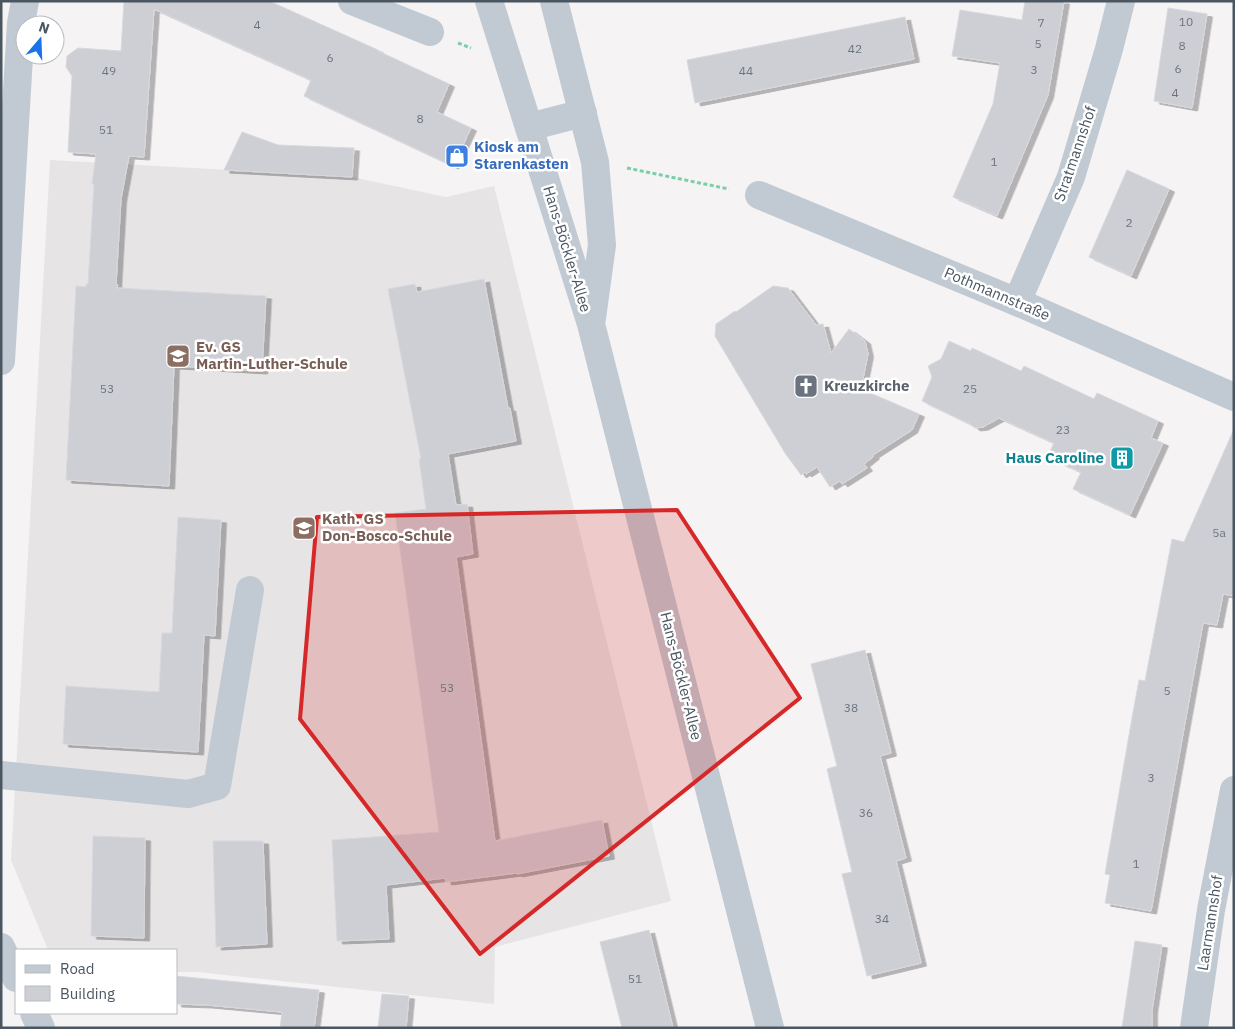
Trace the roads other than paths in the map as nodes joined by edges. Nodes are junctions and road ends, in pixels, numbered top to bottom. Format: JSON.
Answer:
{"nodes":[{"id":1,"x":25,"y":1,"type":"edge"},
{"id":2,"x":352,"y":1,"type":"edge"},
{"id":3,"x":489,"y":1,"type":"edge"},
{"id":4,"x":554,"y":1,"type":"edge"},
{"id":5,"x":1121,"y":1,"type":"edge"},
{"id":6,"x":430,"y":32,"type":"dead end"},
{"id":7,"x":583,"y":113,"type":"junction"},
{"id":8,"x":529,"y":127,"type":"junction"},
{"id":9,"x":6,"y":181,"type":"edge"},
{"id":10,"x":759,"y":195,"type":"road end"},
{"id":11,"x":1016,"y":302,"type":"junction"},
{"id":12,"x":591,"y":324,"type":"junction"},
{"id":13,"x":1,"y":361,"type":"edge"},
{"id":14,"x":1234,"y":397,"type":"edge"},
{"id":15,"x":250,"y":590,"type":"dead end"},
{"id":16,"x":1,"y":775,"type":"edge"},
{"id":17,"x":1234,"y":790,"type":"edge"},
{"id":18,"x":1,"y":948,"type":"edge"},
{"id":19,"x":15,"y":976,"type":"edge"},
{"id":20,"x":34,"y":1014,"type":"edge"},
{"id":21,"x":41,"y":1028,"type":"edge"},
{"id":22,"x":770,"y":1028,"type":"edge"},
{"id":23,"x":1194,"y":1028,"type":"edge"}],
"edges":[{"from":1,"to":9,"type":"street"},
{"from":2,"to":6,"type":"street"},
{"from":3,"to":8,"type":"street","name":"Hans-Böckler-Allee"},
{"from":4,"to":7,"type":"street","name":"Hans-Böckler-Allee"},
{"from":5,"to":11,"type":"street","name":"Stratmannshof"},
{"from":7,"to":8,"type":"street"},
{"from":7,"to":12,"type":"street","name":"Hans-Böckler-Allee"},
{"from":8,"to":12,"type":"street","name":"Hans-Böckler-Allee"},
{"from":9,"to":13,"type":"street"},
{"from":10,"to":11,"type":"street","name":"Pothmannstraße"},
{"from":11,"to":14,"type":"street","name":"Pothmannstraße"},
{"from":12,"to":22,"type":"street","name":"Hans-Böckler-Allee"},
{"from":15,"to":16,"type":"street"},
{"from":17,"to":23,"type":"street","name":"Laarmannshof"},
{"from":18,"to":19,"type":"street"},
{"from":20,"to":21,"type":"street"}]}
